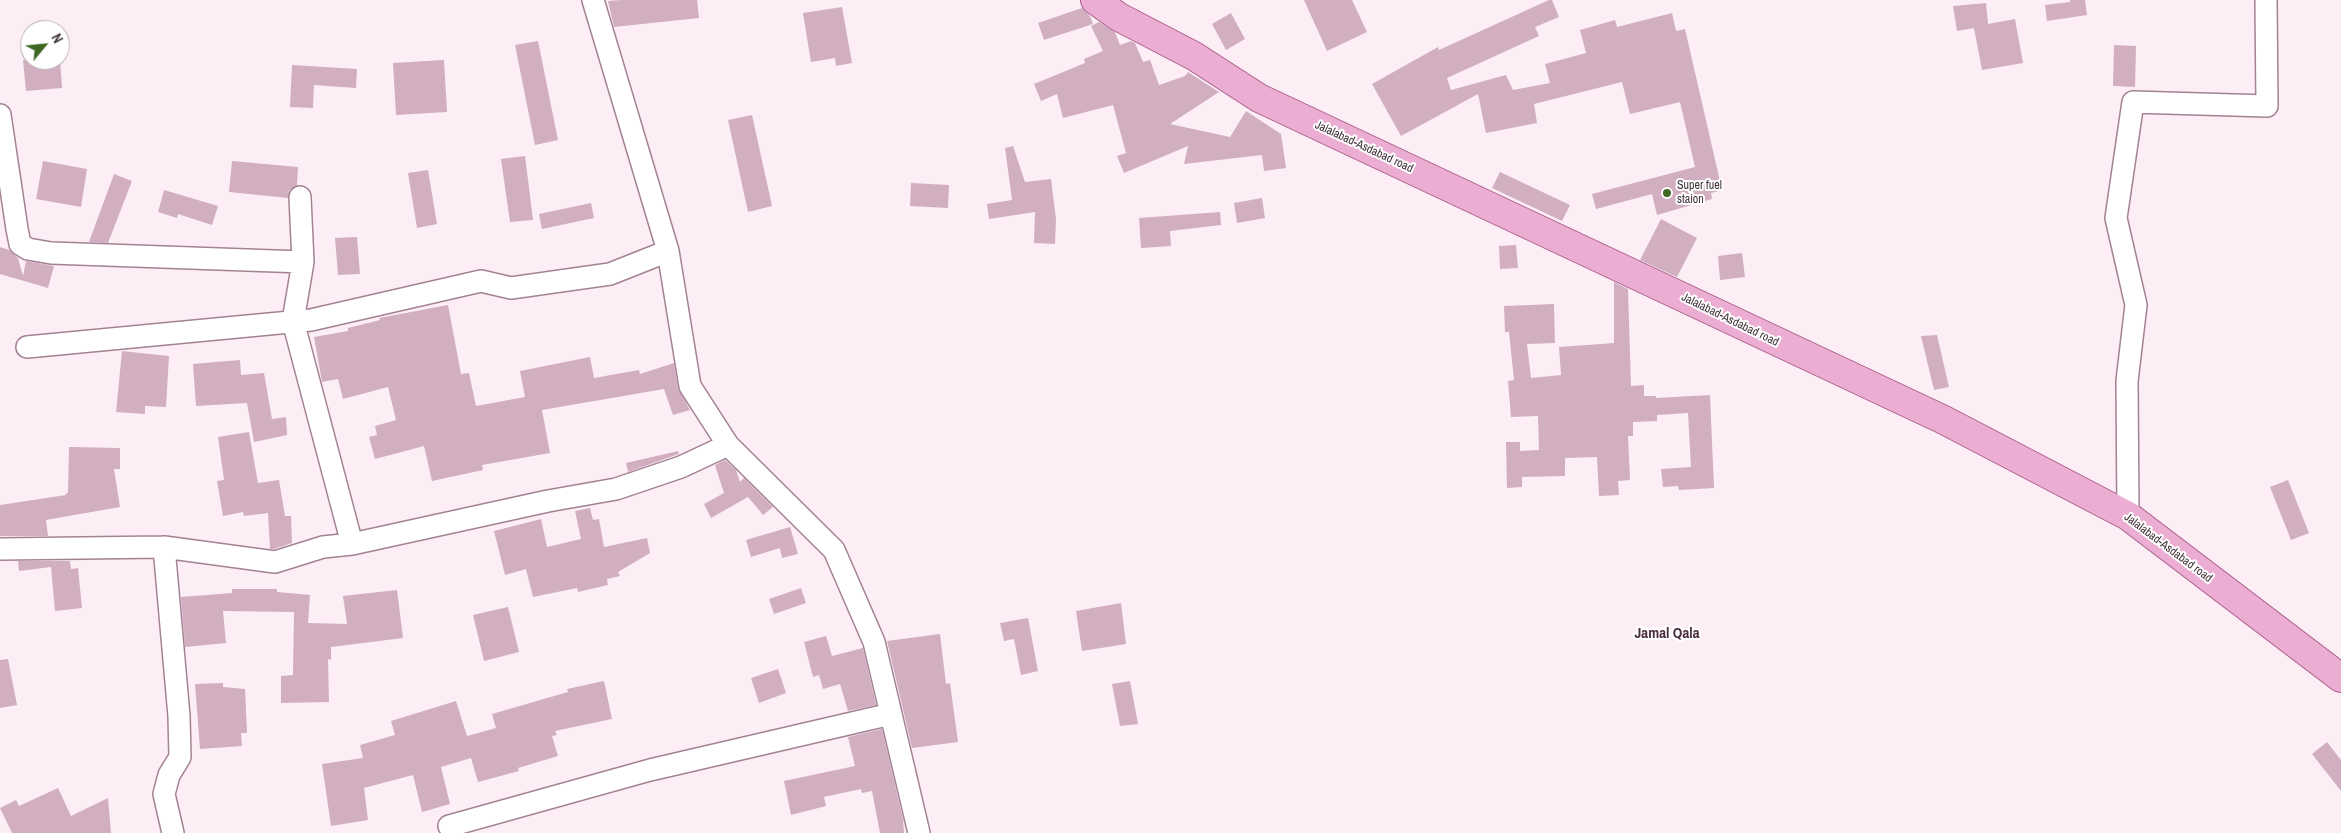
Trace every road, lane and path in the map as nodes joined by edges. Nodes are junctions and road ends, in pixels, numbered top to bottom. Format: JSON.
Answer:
{"nodes":[{"id":1,"x":593,"y":0,"type":"edge"},
{"id":2,"x":1095,"y":0,"type":"edge"},
{"id":3,"x":2266,"y":0,"type":"edge"},
{"id":4,"x":0,"y":115,"type":"edge"},
{"id":5,"x":300,"y":197,"type":"dead end"},
{"id":6,"x":668,"y":251,"type":"junction"},
{"id":7,"x":303,"y":262,"type":"junction"},
{"id":8,"x":293,"y":322,"type":"junction"},
{"id":9,"x":27,"y":348,"type":"dead end"},
{"id":10,"x":728,"y":445,"type":"junction"},
{"id":11,"x":2128,"y":516,"type":"junction"},
{"id":12,"x":352,"y":544,"type":"junction"},
{"id":13,"x":164,"y":547,"type":"junction"},
{"id":14,"x":0,"y":549,"type":"edge"},
{"id":15,"x":2341,"y":678,"type":"edge"},
{"id":16,"x":891,"y":714,"type":"junction"},
{"id":17,"x":449,"y":826,"type":"dead end"},
{"id":18,"x":173,"y":833,"type":"edge"},
{"id":19,"x":919,"y":833,"type":"edge"}],
"edges":[{"from":1,"to":6,"type":"street"},
{"from":2,"to":11,"type":"main road","name":"Jalalabad-Asdabad road"},
{"from":3,"to":11,"type":"street"},
{"from":4,"to":7,"type":"street"},
{"from":5,"to":7,"type":"street"},
{"from":6,"to":8,"type":"street"},
{"from":6,"to":10,"type":"street"},
{"from":7,"to":8,"type":"street"},
{"from":8,"to":9,"type":"street"},
{"from":8,"to":12,"type":"street"},
{"from":10,"to":12,"type":"street"},
{"from":10,"to":16,"type":"street"},
{"from":11,"to":15,"type":"main road","name":"Jalalabad-Asdabad road"},
{"from":12,"to":13,"type":"street"},
{"from":13,"to":14,"type":"street"},
{"from":13,"to":18,"type":"street"},
{"from":16,"to":17,"type":"street"},
{"from":16,"to":19,"type":"street"}]}
